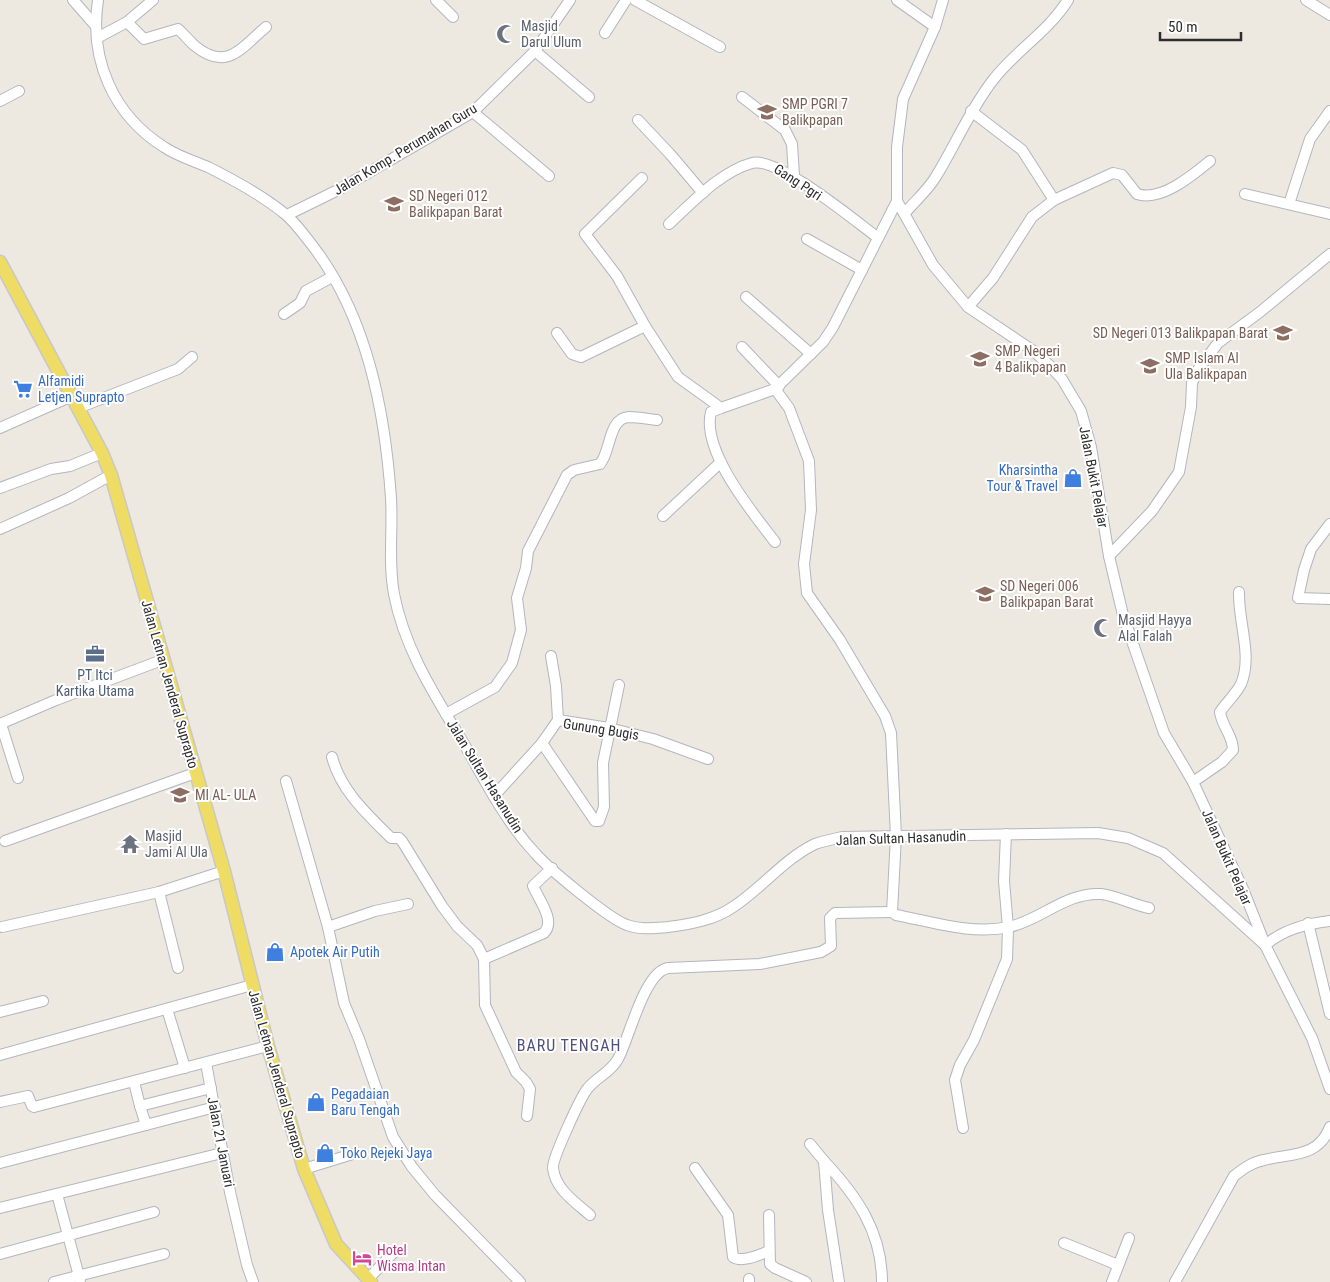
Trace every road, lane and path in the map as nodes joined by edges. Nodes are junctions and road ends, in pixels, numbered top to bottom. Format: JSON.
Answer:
{"nodes":[{"id":1,"x":73,"y":0,"type":"edge"},
{"id":2,"x":98,"y":0,"type":"edge"},
{"id":3,"x":153,"y":0,"type":"edge"},
{"id":4,"x":436,"y":0,"type":"edge"},
{"id":5,"x":570,"y":0,"type":"edge"},
{"id":6,"x":626,"y":0,"type":"edge"},
{"id":7,"x":635,"y":0,"type":"edge"},
{"id":8,"x":897,"y":0,"type":"edge"},
{"id":9,"x":943,"y":0,"type":"edge"},
{"id":10,"x":1068,"y":0,"type":"edge"},
{"id":11,"x":1306,"y":0,"type":"edge"},
{"id":12,"x":1330,"y":15,"type":"edge"},
{"id":13,"x":453,"y":17,"type":"dead end"},
{"id":14,"x":127,"y":22,"type":"junction"},
{"id":15,"x":94,"y":24,"type":"junction"},
{"id":16,"x":266,"y":26,"type":"dead end"},
{"id":17,"x":935,"y":26,"type":"junction"},
{"id":18,"x":604,"y":33,"type":"dead end"},
{"id":19,"x":97,"y":38,"type":"junction"},
{"id":20,"x":720,"y":47,"type":"dead end"},
{"id":21,"x":535,"y":51,"type":"junction"},
{"id":22,"x":19,"y":91,"type":"dead end"},
{"id":23,"x":589,"y":97,"type":"dead end"},
{"id":24,"x":742,"y":97,"type":"dead end"},
{"id":25,"x":0,"y":101,"type":"edge"},
{"id":26,"x":1330,"y":110,"type":"edge"},
{"id":27,"x":971,"y":111,"type":"junction"},
{"id":28,"x":473,"y":112,"type":"junction"},
{"id":29,"x":638,"y":120,"type":"dead end"},
{"id":30,"x":1210,"y":161,"type":"dead end"},
{"id":31,"x":549,"y":176,"type":"dead end"},
{"id":32,"x":794,"y":176,"type":"junction"},
{"id":33,"x":642,"y":178,"type":"dead end"},
{"id":34,"x":703,"y":193,"type":"junction"},
{"id":35,"x":1244,"y":194,"type":"dead end"},
{"id":36,"x":1054,"y":200,"type":"junction"},
{"id":37,"x":897,"y":201,"type":"junction"},
{"id":38,"x":1288,"y":204,"type":"junction"},
{"id":39,"x":905,"y":213,"type":"junction"},
{"id":40,"x":1330,"y":214,"type":"edge"},
{"id":41,"x":287,"y":215,"type":"junction"},
{"id":42,"x":669,"y":224,"type":"dead end"},
{"id":43,"x":877,"y":237,"type":"junction"},
{"id":44,"x":807,"y":239,"type":"dead end"},
{"id":45,"x":1330,"y":254,"type":"edge"},
{"id":46,"x":0,"y":262,"type":"edge"},
{"id":47,"x":862,"y":270,"type":"junction"},
{"id":48,"x":332,"y":277,"type":"junction"},
{"id":49,"x":746,"y":298,"type":"dead end"},
{"id":50,"x":968,"y":307,"type":"junction"},
{"id":51,"x":284,"y":314,"type":"dead end"},
{"id":52,"x":645,"y":326,"type":"junction"},
{"id":53,"x":556,"y":334,"type":"dead end"},
{"id":54,"x":742,"y":347,"type":"dead end"},
{"id":55,"x":811,"y":354,"type":"junction"},
{"id":56,"x":192,"y":357,"type":"dead end"},
{"id":57,"x":777,"y":387,"type":"junction"},
{"id":58,"x":75,"y":402,"type":"junction"},
{"id":59,"x":720,"y":408,"type":"junction"},
{"id":60,"x":657,"y":420,"type":"dead end"},
{"id":61,"x":0,"y":428,"type":"edge"},
{"id":62,"x":102,"y":453,"type":"junction"},
{"id":63,"x":721,"y":462,"type":"junction"},
{"id":64,"x":111,"y":475,"type":"junction"},
{"id":65,"x":0,"y":488,"type":"edge"},
{"id":66,"x":663,"y":516,"type":"dead end"},
{"id":67,"x":1330,"y":524,"type":"edge"},
{"id":68,"x":0,"y":529,"type":"edge"},
{"id":69,"x":775,"y":542,"type":"dead end"},
{"id":70,"x":1108,"y":556,"type":"junction"},
{"id":71,"x":1239,"y":592,"type":"dead end"},
{"id":72,"x":1330,"y":599,"type":"edge"},
{"id":73,"x":551,"y":656,"type":"dead end"},
{"id":74,"x":162,"y":660,"type":"junction"},
{"id":75,"x":619,"y":685,"type":"dead end"},
{"id":76,"x":446,"y":714,"type":"junction"},
{"id":77,"x":558,"y":720,"type":"junction"},
{"id":78,"x":0,"y":724,"type":"edge"},
{"id":79,"x":609,"y":728,"type":"junction"},
{"id":80,"x":542,"y":743,"type":"junction"},
{"id":81,"x":332,"y":757,"type":"dead end"},
{"id":82,"x":708,"y":759,"type":"dead end"},
{"id":83,"x":195,"y":773,"type":"junction"},
{"id":84,"x":18,"y":778,"type":"dead end"},
{"id":85,"x":286,"y":780,"type":"dead end"},
{"id":86,"x":1193,"y":782,"type":"junction"},
{"id":87,"x":494,"y":796,"type":"junction"},
{"id":88,"x":1006,"y":834,"type":"junction"},
{"id":89,"x":896,"y":836,"type":"junction"},
{"id":90,"x":5,"y":841,"type":"dead end"},
{"id":91,"x":552,"y":868,"type":"junction"},
{"id":92,"x":224,"y":871,"type":"junction"},
{"id":93,"x":159,"y":892,"type":"junction"},
{"id":94,"x":408,"y":904,"type":"dead end"},
{"id":95,"x":1149,"y":908,"type":"dead end"},
{"id":96,"x":892,"y":912,"type":"junction"},
{"id":97,"x":1330,"y":921,"type":"edge"},
{"id":98,"x":1308,"y":923,"type":"junction"},
{"id":99,"x":2,"y":927,"type":"dead end"},
{"id":100,"x":328,"y":927,"type":"junction"},
{"id":101,"x":1008,"y":928,"type":"junction"},
{"id":102,"x":1265,"y":945,"type":"junction"},
{"id":103,"x":484,"y":959,"type":"junction"},
{"id":104,"x":178,"y":968,"type":"dead end"},
{"id":105,"x":252,"y":985,"type":"junction"},
{"id":106,"x":43,"y":1001,"type":"dead end"},
{"id":107,"x":168,"y":1009,"type":"junction"},
{"id":108,"x":0,"y":1012,"type":"edge"},
{"id":109,"x":1330,"y":1014,"type":"edge"},
{"id":110,"x":268,"y":1046,"type":"junction"},
{"id":111,"x":0,"y":1055,"type":"edge"},
{"id":112,"x":206,"y":1063,"type":"junction"},
{"id":113,"x":186,"y":1068,"type":"junction"},
{"id":114,"x":134,"y":1082,"type":"junction"},
{"id":115,"x":211,"y":1088,"type":"junction"},
{"id":116,"x":1330,"y":1089,"type":"edge"},
{"id":117,"x":0,"y":1102,"type":"edge"},
{"id":118,"x":140,"y":1106,"type":"junction"},
{"id":119,"x":215,"y":1107,"type":"junction"},
{"id":120,"x":528,"y":1116,"type":"dead end"},
{"id":121,"x":146,"y":1125,"type":"junction"},
{"id":122,"x":1330,"y":1127,"type":"edge"},
{"id":123,"x":962,"y":1128,"type":"dead end"},
{"id":124,"x":810,"y":1144,"type":"dead end"},
{"id":125,"x":222,"y":1153,"type":"junction"},
{"id":126,"x":356,"y":1153,"type":"dead end"},
{"id":127,"x":824,"y":1161,"type":"junction"},
{"id":128,"x":0,"y":1163,"type":"edge"},
{"id":129,"x":695,"y":1168,"type":"dead end"},
{"id":130,"x":304,"y":1169,"type":"junction"},
{"id":131,"x":57,"y":1194,"type":"junction"},
{"id":132,"x":0,"y":1208,"type":"edge"},
{"id":133,"x":154,"y":1212,"type":"dead end"},
{"id":134,"x":590,"y":1215,"type":"dead end"},
{"id":135,"x":768,"y":1215,"type":"dead end"},
{"id":136,"x":68,"y":1236,"type":"junction"},
{"id":137,"x":1129,"y":1238,"type":"dead end"},
{"id":138,"x":1064,"y":1243,"type":"dead end"},
{"id":139,"x":395,"y":1251,"type":"dead end"},
{"id":140,"x":769,"y":1251,"type":"junction"},
{"id":141,"x":0,"y":1254,"type":"edge"},
{"id":142,"x":164,"y":1254,"type":"dead end"},
{"id":143,"x":1118,"y":1264,"type":"junction"},
{"id":144,"x":79,"y":1279,"type":"edge"},
{"id":145,"x":369,"y":1281,"type":"edge"},
{"id":146,"x":54,"y":1282,"type":"edge"},
{"id":147,"x":253,"y":1282,"type":"edge"},
{"id":148,"x":520,"y":1282,"type":"edge"},
{"id":149,"x":806,"y":1282,"type":"edge"},
{"id":150,"x":839,"y":1282,"type":"edge"},
{"id":151,"x":882,"y":1282,"type":"edge"},
{"id":152,"x":1112,"y":1282,"type":"edge"},
{"id":153,"x":1175,"y":1282,"type":"edge"}],
"edges":[{"from":1,"to":15,"type":"street"},
{"from":2,"to":15,"type":"street","name":"Jalan Sultan Hasanudin"},
{"from":3,"to":14,"type":"street"},
{"from":4,"to":13,"type":"street"},
{"from":5,"to":21,"type":"street","name":"Jalan Komp. Perumahan Guru"},
{"from":6,"to":18,"type":"street"},
{"from":7,"to":20,"type":"street"},
{"from":8,"to":17,"type":"street"},
{"from":9,"to":17,"type":"street"},
{"from":10,"to":27,"type":"street"},
{"from":11,"to":12,"type":"street"},
{"from":14,"to":16,"type":"street"},
{"from":14,"to":19,"type":"street"},
{"from":15,"to":19,"type":"street","name":"Jalan Sultan Hasanudin"},
{"from":17,"to":37,"type":"street"},
{"from":19,"to":41,"type":"street","name":"Jalan Sultan Hasanudin"},
{"from":21,"to":23,"type":"street"},
{"from":21,"to":28,"type":"street","name":"Jalan Komp. Perumahan Guru"},
{"from":22,"to":25,"type":"street"},
{"from":24,"to":32,"type":"street"},
{"from":26,"to":38,"type":"street"},
{"from":27,"to":36,"type":"street"},
{"from":27,"to":39,"type":"street"},
{"from":28,"to":31,"type":"street"},
{"from":28,"to":41,"type":"street","name":"Jalan Komp. Perumahan Guru"},
{"from":29,"to":34,"type":"street"},
{"from":30,"to":36,"type":"street"},
{"from":32,"to":34,"type":"street","name":"Gang Pgri"},
{"from":32,"to":43,"type":"street","name":"Gang Pgri"},
{"from":33,"to":52,"type":"street"},
{"from":34,"to":42,"type":"street","name":"Gang Pgri"},
{"from":35,"to":38,"type":"street"},
{"from":36,"to":50,"type":"street"},
{"from":37,"to":39,"type":"street","name":"Jalan Bukit Pelajar"},
{"from":37,"to":43,"type":"street"},
{"from":38,"to":40,"type":"street"},
{"from":39,"to":50,"type":"street","name":"Jalan Bukit Pelajar"},
{"from":41,"to":48,"type":"street","name":"Jalan Sultan Hasanudin"},
{"from":43,"to":47,"type":"street"},
{"from":44,"to":47,"type":"street"},
{"from":45,"to":70,"type":"street"},
{"from":46,"to":58,"type":"main road","name":"Jalan Letnan Jenderal Suprapto"},
{"from":47,"to":55,"type":"street"},
{"from":48,"to":51,"type":"street"},
{"from":48,"to":76,"type":"street","name":"Jalan Sultan Hasanudin"},
{"from":49,"to":55,"type":"street"},
{"from":50,"to":70,"type":"street","name":"Jalan Bukit Pelajar"},
{"from":52,"to":53,"type":"street"},
{"from":52,"to":59,"type":"street"},
{"from":54,"to":57,"type":"street"},
{"from":55,"to":57,"type":"street"},
{"from":56,"to":58,"type":"street"},
{"from":57,"to":59,"type":"street"},
{"from":57,"to":89,"type":"street"},
{"from":58,"to":61,"type":"street"},
{"from":58,"to":62,"type":"main road","name":"Jalan Letnan Jenderal Suprapto"},
{"from":59,"to":63,"type":"street"},
{"from":60,"to":76,"type":"street"},
{"from":62,"to":64,"type":"main road","name":"Jalan Letnan Jenderal Suprapto"},
{"from":62,"to":65,"type":"street"},
{"from":63,"to":66,"type":"street"},
{"from":63,"to":69,"type":"street"},
{"from":64,"to":68,"type":"street"},
{"from":64,"to":74,"type":"main road","name":"Jalan Letnan Jenderal Suprapto"},
{"from":67,"to":72,"type":"street"},
{"from":70,"to":86,"type":"street","name":"Jalan Bukit Pelajar"},
{"from":71,"to":86,"type":"street"},
{"from":73,"to":77,"type":"street"},
{"from":74,"to":78,"type":"street"},
{"from":74,"to":83,"type":"main road","name":"Jalan Letnan Jenderal Suprapto"},
{"from":75,"to":79,"type":"street"},
{"from":76,"to":87,"type":"street","name":"Jalan Sultan Hasanudin"},
{"from":77,"to":79,"type":"street","name":"Gunung Bugis"},
{"from":77,"to":80,"type":"street","name":"Gunung Bugis"},
{"from":78,"to":84,"type":"street"},
{"from":79,"to":80,"type":"street"},
{"from":79,"to":82,"type":"street","name":"Gunung Bugis"},
{"from":80,"to":87,"type":"street","name":"Gunung Bugis"},
{"from":81,"to":103,"type":"street"},
{"from":83,"to":90,"type":"street"},
{"from":83,"to":92,"type":"main road","name":"Jalan Letnan Jenderal Suprapto"},
{"from":85,"to":100,"type":"street"},
{"from":86,"to":102,"type":"street","name":"Jalan Bukit Pelajar"},
{"from":87,"to":91,"type":"street","name":"Jalan Sultan Hasanudin"},
{"from":88,"to":89,"type":"street","name":"Jalan Sultan Hasanudin"},
{"from":88,"to":101,"type":"street"},
{"from":88,"to":102,"type":"street","name":"Jalan Sultan Hasanudin"},
{"from":89,"to":91,"type":"street","name":"Jalan Sultan Hasanudin"},
{"from":89,"to":96,"type":"street"},
{"from":91,"to":103,"type":"street"},
{"from":92,"to":93,"type":"street"},
{"from":92,"to":105,"type":"main road","name":"Jalan Letnan Jenderal Suprapto"},
{"from":93,"to":99,"type":"street"},
{"from":93,"to":104,"type":"street"},
{"from":94,"to":100,"type":"street"},
{"from":95,"to":101,"type":"street"},
{"from":96,"to":101,"type":"street"},
{"from":96,"to":134,"type":"street"},
{"from":97,"to":98,"type":"street"},
{"from":98,"to":102,"type":"street"},
{"from":98,"to":109,"type":"street"},
{"from":100,"to":148,"type":"street"},
{"from":101,"to":123,"type":"street"},
{"from":102,"to":116,"type":"street","name":"Jalan Sultan Hasanudin"},
{"from":103,"to":120,"type":"street"},
{"from":105,"to":107,"type":"street"},
{"from":105,"to":110,"type":"main road","name":"Jalan Letnan Jenderal Suprapto"},
{"from":106,"to":108,"type":"street"},
{"from":107,"to":111,"type":"street"},
{"from":107,"to":113,"type":"street"},
{"from":110,"to":112,"type":"street"},
{"from":110,"to":130,"type":"main road","name":"Jalan Letnan Jenderal Suprapto"},
{"from":112,"to":113,"type":"street"},
{"from":112,"to":115,"type":"street","name":"Jalan 21 Januari"},
{"from":113,"to":114,"type":"street"},
{"from":114,"to":117,"type":"street"},
{"from":114,"to":118,"type":"street"},
{"from":115,"to":118,"type":"street"},
{"from":115,"to":119,"type":"street","name":"Jalan 21 Januari"},
{"from":118,"to":121,"type":"street"},
{"from":119,"to":121,"type":"street"},
{"from":119,"to":125,"type":"street","name":"Jalan 21 Januari"},
{"from":121,"to":128,"type":"street"},
{"from":122,"to":153,"type":"street"},
{"from":124,"to":127,"type":"street"},
{"from":125,"to":131,"type":"street"},
{"from":125,"to":147,"type":"street","name":"Jalan 21 Januari"},
{"from":126,"to":130,"type":"street"},
{"from":127,"to":150,"type":"street"},
{"from":127,"to":151,"type":"street"},
{"from":129,"to":140,"type":"street"},
{"from":130,"to":145,"type":"main road","name":"Jalan Letnan Jenderal Suprapto"},
{"from":131,"to":132,"type":"street"},
{"from":131,"to":136,"type":"street"},
{"from":133,"to":136,"type":"street"},
{"from":135,"to":140,"type":"street"},
{"from":136,"to":141,"type":"street"},
{"from":136,"to":144,"type":"street"},
{"from":137,"to":143,"type":"street"},
{"from":138,"to":143,"type":"street"},
{"from":139,"to":145,"type":"street"},
{"from":140,"to":149,"type":"street"},
{"from":142,"to":144,"type":"street"},
{"from":143,"to":152,"type":"street"},
{"from":144,"to":146,"type":"street"}]}
